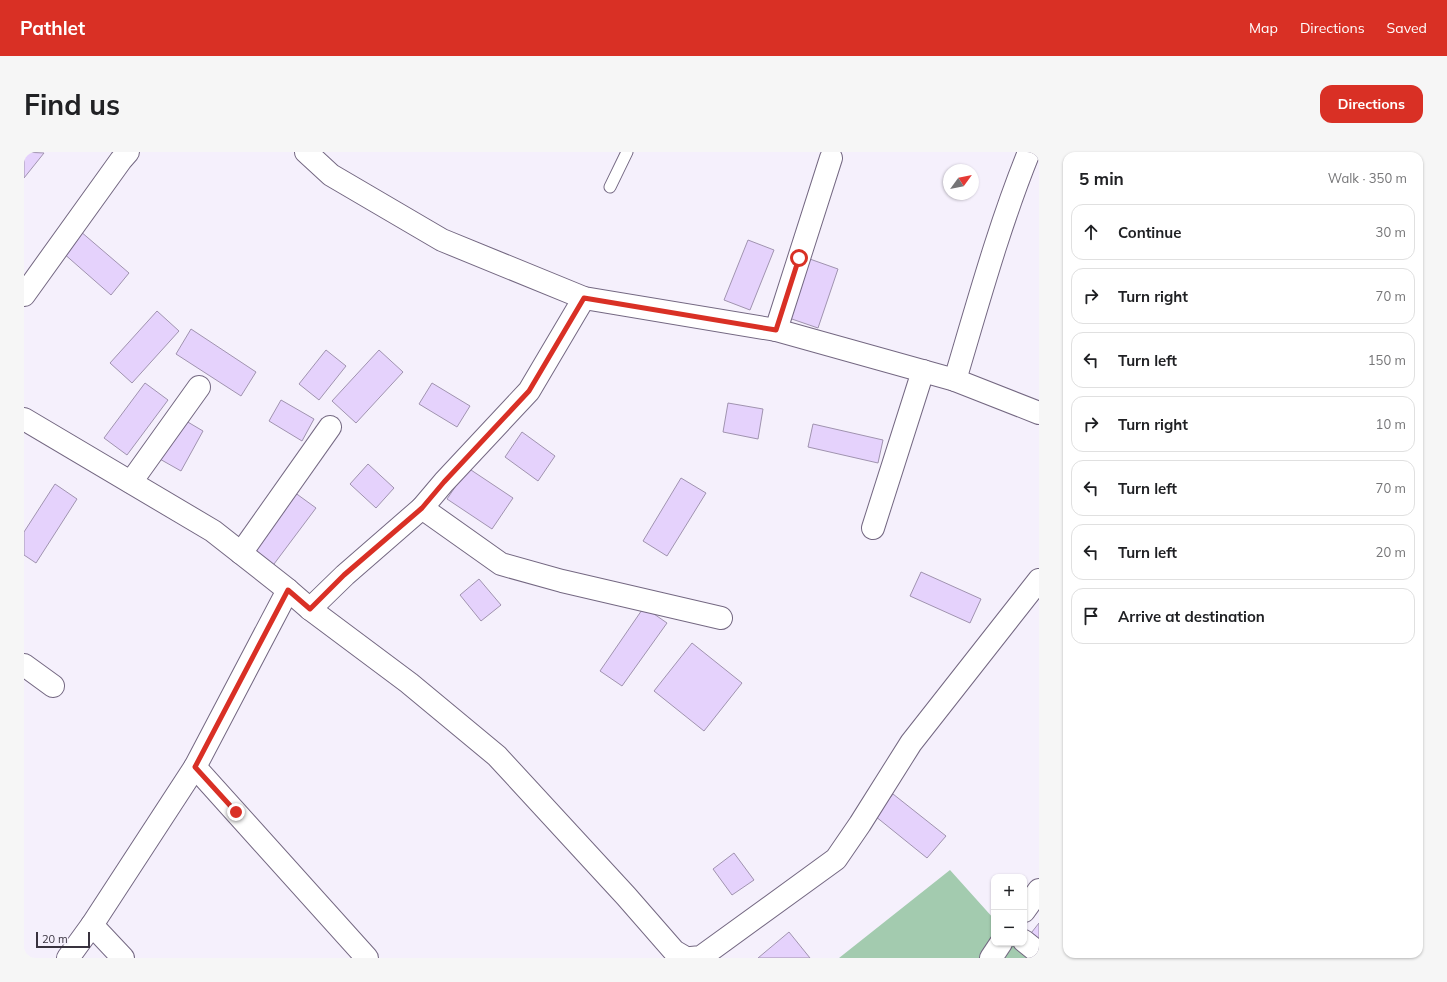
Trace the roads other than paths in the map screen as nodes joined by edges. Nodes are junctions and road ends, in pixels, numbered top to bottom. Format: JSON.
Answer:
{"nodes":[{"id":1,"x":128,"y":152,"type":"edge"},
{"id":2,"x":306,"y":152,"type":"edge"},
{"id":3,"x":627,"y":152,"type":"edge"},
{"id":4,"x":1029,"y":152,"type":"edge"},
{"id":5,"x":828,"y":154,"type":"edge"},
{"id":6,"x":610,"y":187,"type":"dead end"},
{"id":7,"x":24,"y":295,"type":"edge"},
{"id":8,"x":584,"y":298,"type":"junction"},
{"id":9,"x":776,"y":330,"type":"junction"},
{"id":10,"x":923,"y":371,"type":"junction"},
{"id":11,"x":955,"y":380,"type":"junction"},
{"id":12,"x":199,"y":387,"type":"dead end"},
{"id":13,"x":1039,"y":413,"type":"edge"},
{"id":14,"x":24,"y":419,"type":"edge"},
{"id":15,"x":330,"y":427,"type":"dead end"},
{"id":16,"x":131,"y":482,"type":"junction"},
{"id":17,"x":422,"y":508,"type":"junction"},
{"id":18,"x":873,"y":528,"type":"dead end"},
{"id":19,"x":241,"y":553,"type":"junction"},
{"id":20,"x":1039,"y":580,"type":"edge"},
{"id":21,"x":288,"y":590,"type":"junction"},
{"id":22,"x":310,"y":609,"type":"junction"},
{"id":23,"x":721,"y":618,"type":"dead end"},
{"id":24,"x":24,"y":665,"type":"edge"},
{"id":25,"x":53,"y":686,"type":"dead end"},
{"id":26,"x":195,"y":767,"type":"junction"},
{"id":27,"x":1039,"y":890,"type":"edge"},
{"id":28,"x":1025,"y":910,"type":"edge"},
{"id":29,"x":92,"y":925,"type":"junction"},
{"id":30,"x":1027,"y":943,"type":"edge"},
{"id":31,"x":999,"y":946,"type":"edge"},
{"id":32,"x":1039,"y":953,"type":"edge"},
{"id":33,"x":68,"y":958,"type":"edge"},
{"id":34,"x":122,"y":958,"type":"edge"},
{"id":35,"x":367,"y":958,"type":"edge"},
{"id":36,"x":686,"y":958,"type":"edge"},
{"id":37,"x":691,"y":958,"type":"edge"},
{"id":38,"x":991,"y":958,"type":"edge"}],
"edges":[{"from":1,"to":7,"type":"street"},
{"from":2,"to":8,"type":"street"},
{"from":3,"to":6,"type":"lane"},
{"from":4,"to":11,"type":"street"},
{"from":5,"to":9,"type":"street"},
{"from":8,"to":9,"type":"street"},
{"from":8,"to":17,"type":"street"},
{"from":9,"to":10,"type":"street"},
{"from":10,"to":11,"type":"street"},
{"from":10,"to":18,"type":"street"},
{"from":11,"to":13,"type":"street"},
{"from":12,"to":16,"type":"street"},
{"from":14,"to":16,"type":"street"},
{"from":15,"to":19,"type":"street"},
{"from":16,"to":19,"type":"street"},
{"from":17,"to":22,"type":"street"},
{"from":17,"to":23,"type":"street"},
{"from":19,"to":21,"type":"street"},
{"from":20,"to":37,"type":"street"},
{"from":21,"to":22,"type":"street"},
{"from":21,"to":26,"type":"street"},
{"from":22,"to":36,"type":"street"},
{"from":24,"to":25,"type":"street"},
{"from":26,"to":29,"type":"street"},
{"from":26,"to":35,"type":"street"},
{"from":27,"to":28,"type":"street"},
{"from":29,"to":33,"type":"street"},
{"from":29,"to":34,"type":"street"},
{"from":30,"to":32,"type":"street"},
{"from":31,"to":38,"type":"street"}]}
